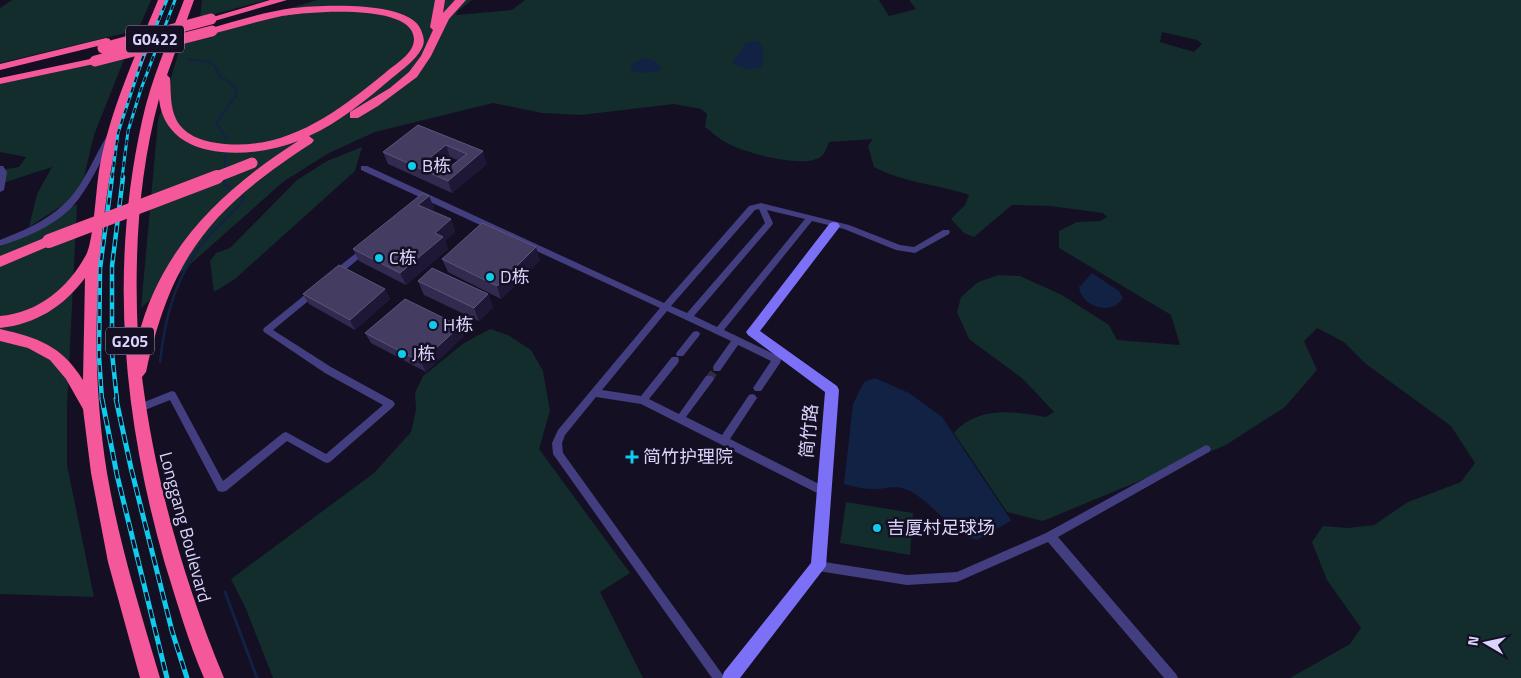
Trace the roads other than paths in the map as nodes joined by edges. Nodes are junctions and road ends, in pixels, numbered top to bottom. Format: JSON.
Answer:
{"nodes":[{"id":1,"x":163,"y":0,"type":"edge"},
{"id":2,"x":189,"y":0,"type":"edge"},
{"id":3,"x":244,"y":0,"type":"edge"},
{"id":4,"x":303,"y":0,"type":"edge"},
{"id":5,"x":358,"y":0,"type":"edge"},
{"id":6,"x":440,"y":0,"type":"edge"},
{"id":7,"x":461,"y":0,"type":"edge"},
{"id":8,"x":283,"y":2,"type":"edge"},
{"id":9,"x":212,"y":22,"type":"junction"},
{"id":10,"x":434,"y":36,"type":"junction"},
{"id":11,"x":101,"y":51,"type":"junction"},
{"id":12,"x":413,"y":53,"type":"junction"},
{"id":13,"x":0,"y":66,"type":"edge"},
{"id":14,"x":163,"y":67,"type":"junction"},
{"id":15,"x":0,"y":71,"type":"edge"},
{"id":16,"x":0,"y":79,"type":"edge"},
{"id":17,"x":327,"y":123,"type":"junction"},
{"id":18,"x":114,"y":127,"type":"junction"},
{"id":19,"x":314,"y":136,"type":"junction"},
{"id":20,"x":251,"y":162,"type":"junction"},
{"id":21,"x":0,"y":168,"type":"edge"},
{"id":22,"x":364,"y":168,"type":"dead end"},
{"id":23,"x":0,"y":190,"type":"edge"},
{"id":24,"x":761,"y":206,"type":"junction"},
{"id":25,"x":810,"y":218,"type":"junction"},
{"id":26,"x":834,"y":226,"type":"junction"},
{"id":27,"x":946,"y":232,"type":"dead end"},
{"id":28,"x":49,"y":239,"type":"junction"},
{"id":29,"x":0,"y":243,"type":"edge"},
{"id":30,"x":370,"y":245,"type":"edge"},
{"id":31,"x":96,"y":251,"type":"junction"},
{"id":32,"x":0,"y":257,"type":"edge"},
{"id":33,"x":0,"y":262,"type":"edge"},
{"id":34,"x":666,"y":306,"type":"junction"},
{"id":35,"x":688,"y":318,"type":"junction"},
{"id":36,"x":0,"y":322,"type":"edge"},
{"id":37,"x":700,"y":329,"type":"junction"},
{"id":38,"x":718,"y":331,"type":"junction"},
{"id":39,"x":0,"y":335,"type":"edge"},
{"id":40,"x":737,"y":340,"type":"junction"},
{"id":41,"x":717,"y":368,"type":"tunnel mouth"},
{"id":42,"x":709,"y":379,"type":"tunnel mouth"},
{"id":43,"x":136,"y":386,"type":"junction"},
{"id":44,"x":758,"y":388,"type":"dead end"},
{"id":45,"x":594,"y":393,"type":"junction"},
{"id":46,"x":752,"y":398,"type":"dead end"},
{"id":47,"x":643,"y":400,"type":"junction"},
{"id":48,"x":140,"y":408,"type":"junction"},
{"id":49,"x":92,"y":409,"type":"junction"},
{"id":50,"x":680,"y":419,"type":"junction"},
{"id":51,"x":724,"y":441,"type":"junction"},
{"id":52,"x":1206,"y":449,"type":"dead end"},
{"id":53,"x":824,"y":491,"type":"junction"},
{"id":54,"x":1050,"y":536,"type":"junction"},
{"id":55,"x":818,"y":566,"type":"junction"},
{"id":56,"x":150,"y":678,"type":"edge"},
{"id":57,"x":214,"y":678,"type":"edge"},
{"id":58,"x":719,"y":678,"type":"edge"},
{"id":59,"x":730,"y":678,"type":"edge"},
{"id":60,"x":1172,"y":678,"type":"edge"}],
"edges":[{"from":1,"to":18,"type":"highway","number":"G205"},
{"from":2,"to":14,"type":"highway","name":"Longgang Boulevard","number":"G205"},
{"from":3,"to":9,"type":"highway"},
{"from":4,"to":8,"type":"highway"},
{"from":5,"to":12,"type":"highway"},
{"from":6,"to":10,"type":"highway"},
{"from":7,"to":10,"type":"highway"},
{"from":8,"to":9,"type":"highway"},
{"from":9,"to":11,"type":"highway","bridge":true},
{"from":9,"to":11,"type":"highway"},
{"from":9,"to":12,"type":"highway"},
{"from":10,"to":19,"type":"highway"},
{"from":11,"to":13,"type":"highway"},
{"from":11,"to":15,"type":"highway","number":"G0422"},
{"from":11,"to":16,"type":"highway"},
{"from":12,"to":17,"type":"highway"},
{"from":14,"to":17,"type":"highway"},
{"from":14,"to":43,"type":"highway","name":"Longgang Boulevard","number":"G205"},
{"from":17,"to":20,"type":"highway"},
{"from":18,"to":29,"type":"street"},
{"from":18,"to":31,"type":"highway","number":"G205"},
{"from":19,"to":20,"type":"highway"},
{"from":19,"to":43,"type":"highway"},
{"from":20,"to":28,"type":"highway","bridge":true},
{"from":21,"to":23,"type":"street"},
{"from":22,"to":34,"type":"street"},
{"from":24,"to":25,"type":"street"},
{"from":24,"to":34,"type":"street"},
{"from":24,"to":35,"type":"street"},
{"from":25,"to":26,"type":"street"},
{"from":25,"to":38,"type":"street"},
{"from":26,"to":27,"type":"street"},
{"from":26,"to":53,"type":"street","name":"简竹路"},
{"from":28,"to":32,"type":"highway"},
{"from":28,"to":33,"type":"highway"},
{"from":30,"to":48,"type":"street"},
{"from":31,"to":36,"type":"highway"},
{"from":31,"to":49,"type":"highway","number":"G205"},
{"from":34,"to":35,"type":"street"},
{"from":34,"to":45,"type":"street"},
{"from":35,"to":37,"type":"street"},
{"from":37,"to":38,"type":"street"},
{"from":37,"to":47,"type":"street"},
{"from":38,"to":40,"type":"street"},
{"from":39,"to":49,"type":"highway"},
{"from":40,"to":41,"type":"street"},
{"from":40,"to":44,"type":"street"},
{"from":42,"to":50,"type":"street"},
{"from":43,"to":48,"type":"highway","name":"Longgang Boulevard","number":"G205"},
{"from":45,"to":47,"type":"street"},
{"from":45,"to":58,"type":"street"},
{"from":46,"to":51,"type":"street"},
{"from":47,"to":50,"type":"street"},
{"from":48,"to":57,"type":"highway","name":"Longgang Boulevard","number":"G205"},
{"from":49,"to":56,"type":"highway","number":"G205"},
{"from":50,"to":51,"type":"street"},
{"from":51,"to":53,"type":"street"},
{"from":52,"to":54,"type":"street"},
{"from":53,"to":55,"type":"street","name":"简竹路"},
{"from":54,"to":55,"type":"street"},
{"from":54,"to":60,"type":"street"},
{"from":55,"to":59,"type":"street"}]}
